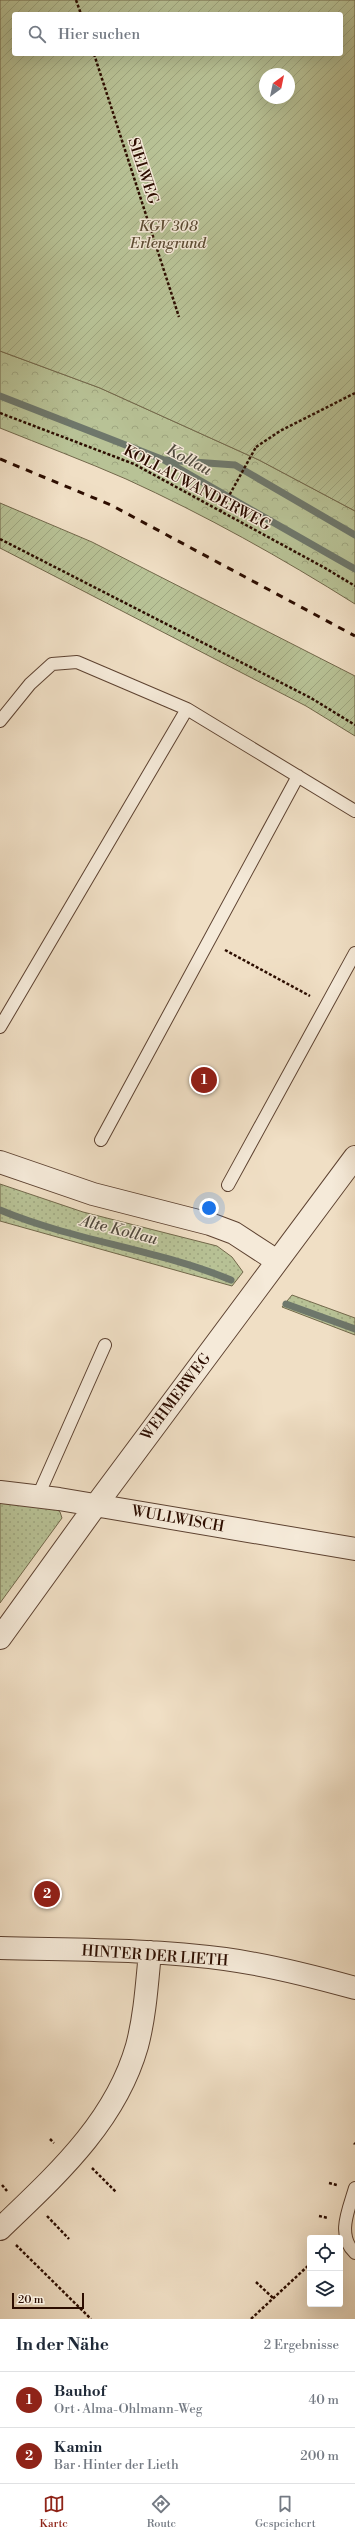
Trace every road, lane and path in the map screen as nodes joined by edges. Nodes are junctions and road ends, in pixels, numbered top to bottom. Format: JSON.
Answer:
{"nodes":[{"id":1,"x":76,"y":0,"type":"edge"},
{"id":2,"x":80,"y":12,"type":"edge"},
{"id":3,"x":95,"y":56,"type":"edge"},
{"id":4,"x":179,"y":317,"type":"dead end"},
{"id":5,"x":355,"y":393,"type":"edge"},
{"id":6,"x":0,"y":413,"type":"edge"},
{"id":7,"x":220,"y":512,"type":"junction"},
{"id":8,"x":0,"y":539,"type":"edge"},
{"id":9,"x":355,"y":586,"type":"edge"},
{"id":10,"x":187,"y":708,"type":"junction"},
{"id":11,"x":0,"y":721,"type":"edge"},
{"id":12,"x":355,"y":725,"type":"edge"},
{"id":13,"x":298,"y":776,"type":"junction"},
{"id":14,"x":355,"y":811,"type":"edge"},
{"id":15,"x":209,"y":941,"type":"junction"},
{"id":16,"x":355,"y":953,"type":"edge"},
{"id":17,"x":327,"y":1005,"type":"junction"},
{"id":18,"x":0,"y":1027,"type":"edge"},
{"id":19,"x":101,"y":1140,"type":"dead end"},
{"id":20,"x":355,"y":1157,"type":"edge"},
{"id":21,"x":0,"y":1162,"type":"edge"},
{"id":22,"x":228,"y":1185,"type":"dead end"},
{"id":23,"x":277,"y":1261,"type":"junction"},
{"id":24,"x":105,"y":1345,"type":"dead end"},
{"id":25,"x":0,"y":1492,"type":"edge"},
{"id":26,"x":38,"y":1496,"type":"junction"},
{"id":27,"x":96,"y":1505,"type":"junction"},
{"id":28,"x":355,"y":1549,"type":"edge"},
{"id":29,"x":0,"y":1638,"type":"edge"},
{"id":30,"x":0,"y":1948,"type":"edge"},
{"id":31,"x":150,"y":1952,"type":"junction"},
{"id":32,"x":355,"y":1988,"type":"edge"},
{"id":33,"x":77,"y":2153,"type":"junction"},
{"id":34,"x":355,"y":2188,"type":"edge"},
{"id":35,"x":116,"y":2192,"type":"dead end"},
{"id":36,"x":31,"y":2200,"type":"junction"},
{"id":37,"x":6,"y":2235,"type":"edge"},
{"id":38,"x":69,"y":2238,"type":"dead end"},
{"id":39,"x":355,"y":2253,"type":"edge"},
{"id":40,"x":307,"y":2267,"type":"edge"},
{"id":41,"x":256,"y":2282,"type":"dead end"},
{"id":42,"x":273,"y":2298,"type":"junction"},
{"id":43,"x":91,"y":2319,"type":"edge"},
{"id":44,"x":251,"y":2319,"type":"edge"}],
"edges":[{"from":1,"to":2,"type":"path"},
{"from":3,"to":4,"type":"path","name":"SIELWEG"},
{"from":5,"to":7,"type":"path","bridge":true},
{"from":6,"to":7,"type":"path","name":"KOLLAUWANDERWEG"},
{"from":7,"to":9,"type":"path","name":"KOLLAUWANDERWEG"},
{"from":8,"to":12,"type":"path"},
{"from":10,"to":11,"type":"lane"},
{"from":10,"to":13,"type":"lane"},
{"from":10,"to":18,"type":"lane"},
{"from":13,"to":14,"type":"lane"},
{"from":13,"to":15,"type":"lane"},
{"from":15,"to":17,"type":"path"},
{"from":15,"to":19,"type":"lane"},
{"from":16,"to":17,"type":"lane"},
{"from":17,"to":22,"type":"lane"},
{"from":20,"to":23,"type":"street","name":"WEHMERWEG"},
{"from":21,"to":23,"type":"street"},
{"from":23,"to":27,"type":"street","name":"WEHMERWEG"},
{"from":24,"to":26,"type":"lane"},
{"from":25,"to":26,"type":"street","name":"WULLWISCH"},
{"from":26,"to":27,"type":"street","name":"WULLWISCH"},
{"from":27,"to":28,"type":"street","name":"WULLWISCH"},
{"from":27,"to":29,"type":"street","name":"WEHMERWEG"},
{"from":30,"to":31,"type":"street","name":"HINTER DER LIETH"},
{"from":31,"to":32,"type":"street","name":"HINTER DER LIETH"},
{"from":31,"to":33,"type":"street"},
{"from":33,"to":35,"type":"path"},
{"from":33,"to":36,"type":"street"},
{"from":34,"to":39,"type":"lane"},
{"from":36,"to":37,"type":"street"},
{"from":36,"to":38,"type":"path"},
{"from":37,"to":43,"type":"path"},
{"from":40,"to":42,"type":"path"},
{"from":41,"to":42,"type":"path"},
{"from":42,"to":44,"type":"path"}]}
